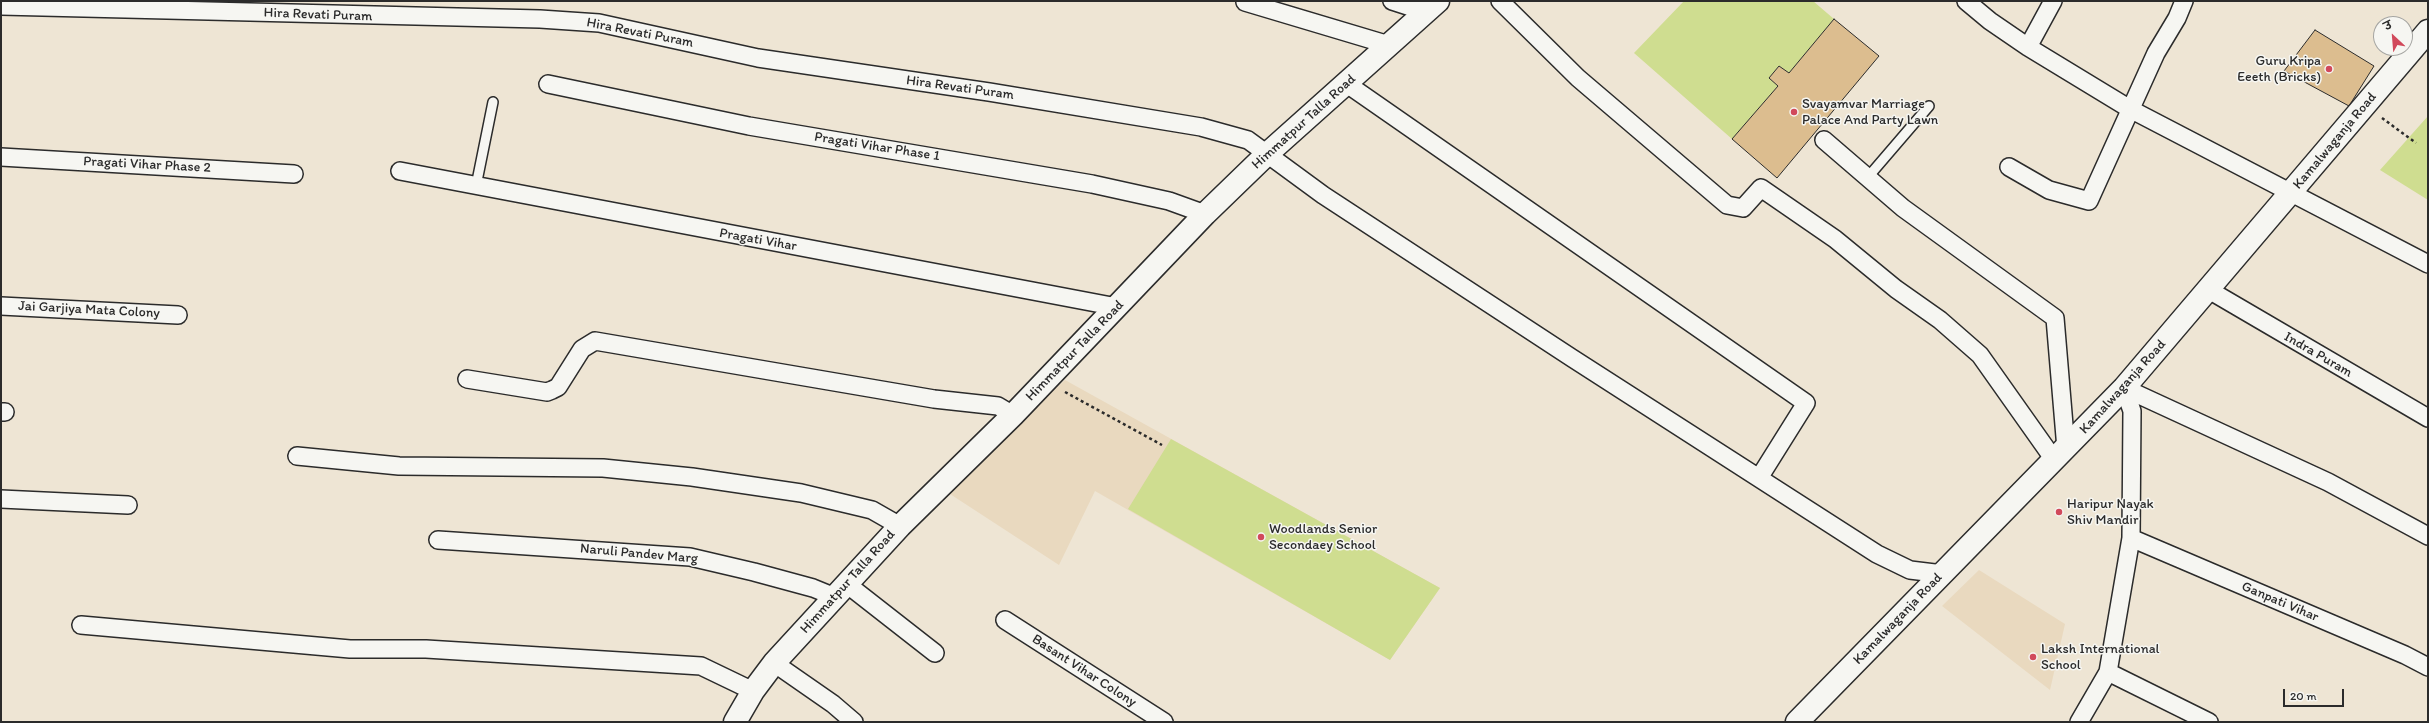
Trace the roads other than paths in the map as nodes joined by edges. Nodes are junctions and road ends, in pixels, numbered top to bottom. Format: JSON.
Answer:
{"nodes":[{"id":1,"x":1392,"y":1,"type":"edge"},
{"id":2,"x":1500,"y":1,"type":"edge"},
{"id":3,"x":1966,"y":1,"type":"edge"},
{"id":4,"x":2053,"y":1,"type":"edge"},
{"id":5,"x":2184,"y":1,"type":"edge"},
{"id":6,"x":1245,"y":2,"type":"dead end"},
{"id":7,"x":1,"y":6,"type":"edge"},
{"id":8,"x":1432,"y":7,"type":"edge"},
{"id":9,"x":2425,"y":41,"type":"edge"},
{"id":10,"x":1390,"y":45,"type":"junction"},
{"id":11,"x":2028,"y":47,"type":"junction"},
{"id":12,"x":548,"y":84,"type":"dead end"},
{"id":13,"x":1347,"y":84,"type":"junction"},
{"id":14,"x":493,"y":102,"type":"dead end"},
{"id":15,"x":1929,"y":106,"type":"dead end"},
{"id":16,"x":2130,"y":109,"type":"junction"},
{"id":17,"x":1824,"y":140,"type":"dead end"},
{"id":18,"x":1267,"y":154,"type":"junction"},
{"id":19,"x":1,"y":157,"type":"edge"},
{"id":20,"x":2009,"y":167,"type":"dead end"},
{"id":21,"x":400,"y":171,"type":"dead end"},
{"id":22,"x":294,"y":174,"type":"dead end"},
{"id":23,"x":1868,"y":177,"type":"junction"},
{"id":24,"x":476,"y":186,"type":"junction"},
{"id":25,"x":2292,"y":192,"type":"junction"},
{"id":26,"x":1205,"y":214,"type":"junction"},
{"id":27,"x":2428,"y":264,"type":"edge"},
{"id":28,"x":2209,"y":290,"type":"junction"},
{"id":29,"x":1,"y":306,"type":"edge"},
{"id":30,"x":1116,"y":307,"type":"junction"},
{"id":31,"x":178,"y":315,"type":"dead end"},
{"id":32,"x":467,"y":379,"type":"dead end"},
{"id":33,"x":2124,"y":388,"type":"junction"},
{"id":34,"x":1013,"y":415,"type":"junction"},
{"id":35,"x":2428,"y":418,"type":"edge"},
{"id":36,"x":2061,"y":455,"type":"junction"},
{"id":37,"x":297,"y":456,"type":"dead end"},
{"id":38,"x":1759,"y":478,"type":"junction"},
{"id":39,"x":1,"y":498,"type":"edge"},
{"id":40,"x":128,"y":505,"type":"dead end"},
{"id":41,"x":900,"y":526,"type":"junction"},
{"id":42,"x":2428,"y":536,"type":"edge"},
{"id":43,"x":2131,"y":538,"type":"junction"},
{"id":44,"x":438,"y":540,"type":"dead end"},
{"id":45,"x":1943,"y":574,"type":"junction"},
{"id":46,"x":842,"y":591,"type":"junction"},
{"id":47,"x":1005,"y":620,"type":"dead end"},
{"id":48,"x":81,"y":625,"type":"dead end"},
{"id":49,"x":935,"y":652,"type":"dead end"},
{"id":50,"x":774,"y":663,"type":"junction"},
{"id":51,"x":2428,"y":667,"type":"edge"},
{"id":52,"x":2108,"y":672,"type":"junction"},
{"id":53,"x":753,"y":691,"type":"junction"},
{"id":54,"x":2083,"y":721,"type":"edge"},
{"id":55,"x":735,"y":722,"type":"edge"},
{"id":56,"x":854,"y":722,"type":"edge"},
{"id":57,"x":1164,"y":722,"type":"edge"},
{"id":58,"x":1797,"y":722,"type":"edge"},
{"id":59,"x":2209,"y":722,"type":"edge"}],
"edges":[{"from":1,"to":8,"type":"street"},
{"from":2,"to":36,"type":"street"},
{"from":3,"to":11,"type":"street"},
{"from":4,"to":11,"type":"street"},
{"from":5,"to":16,"type":"street"},
{"from":6,"to":10,"type":"street"},
{"from":7,"to":18,"type":"street","name":"Hira Revati Puram"},
{"from":8,"to":10,"type":"street","name":"Himmatpur Talla Road"},
{"from":9,"to":25,"type":"street","name":"Kamalwaganja Road"},
{"from":10,"to":13,"type":"street","name":"Himmatpur Talla Road"},
{"from":11,"to":16,"type":"street"},
{"from":12,"to":26,"type":"street","name":"Pragati Vihar Phase 1"},
{"from":13,"to":18,"type":"street","name":"Himmatpur Talla Road"},
{"from":13,"to":38,"type":"street"},
{"from":14,"to":24,"type":"lane"},
{"from":15,"to":23,"type":"lane"},
{"from":16,"to":20,"type":"street"},
{"from":16,"to":25,"type":"street"},
{"from":17,"to":23,"type":"street"},
{"from":18,"to":26,"type":"street","name":"Himmatpur Talla Road"},
{"from":18,"to":38,"type":"street","name":"Hira Revati Puram"},
{"from":19,"to":22,"type":"street","name":"Pragati Vihar Phase 2"},
{"from":21,"to":24,"type":"street","name":"Pragati Vihar"},
{"from":23,"to":36,"type":"street"},
{"from":24,"to":30,"type":"street","name":"Pragati Vihar"},
{"from":25,"to":27,"type":"street"},
{"from":25,"to":28,"type":"street","name":"Kamalwaganja Road"},
{"from":26,"to":30,"type":"street","name":"Himmatpur Talla Road"},
{"from":28,"to":33,"type":"street","name":"Kamalwaganja Road"},
{"from":28,"to":35,"type":"street","name":"Indra Puram"},
{"from":29,"to":31,"type":"street","name":"Jai Garjiya Mata Colony"},
{"from":30,"to":34,"type":"street","name":"Himmatpur Talla Road"},
{"from":32,"to":34,"type":"street"},
{"from":33,"to":36,"type":"street","name":"Kamalwaganja Road"},
{"from":33,"to":42,"type":"street"},
{"from":33,"to":43,"type":"street"},
{"from":34,"to":41,"type":"street","name":"Himmatpur Talla Road"},
{"from":36,"to":45,"type":"street","name":"Kamalwaganja Road"},
{"from":37,"to":41,"type":"street"},
{"from":38,"to":45,"type":"street","name":"Hira Revati Puram"},
{"from":39,"to":40,"type":"street"},
{"from":41,"to":46,"type":"street","name":"Himmatpur Talla Road"},
{"from":43,"to":51,"type":"street","name":"Ganpati Vihar"},
{"from":43,"to":52,"type":"street"},
{"from":44,"to":46,"type":"street","name":"Naruli Pandev Marg"},
{"from":45,"to":58,"type":"street","name":"Kamalwaganja Road"},
{"from":46,"to":49,"type":"street"},
{"from":46,"to":50,"type":"street","name":"Himmatpur Talla Road"},
{"from":47,"to":57,"type":"street","name":"Basant Vihar Colony"},
{"from":48,"to":53,"type":"street"},
{"from":50,"to":53,"type":"street","name":"Himmatpur Talla Road"},
{"from":50,"to":56,"type":"street"},
{"from":52,"to":54,"type":"street"},
{"from":52,"to":59,"type":"street"},
{"from":53,"to":55,"type":"street","name":"Himmatpur Talla Road"}]}
